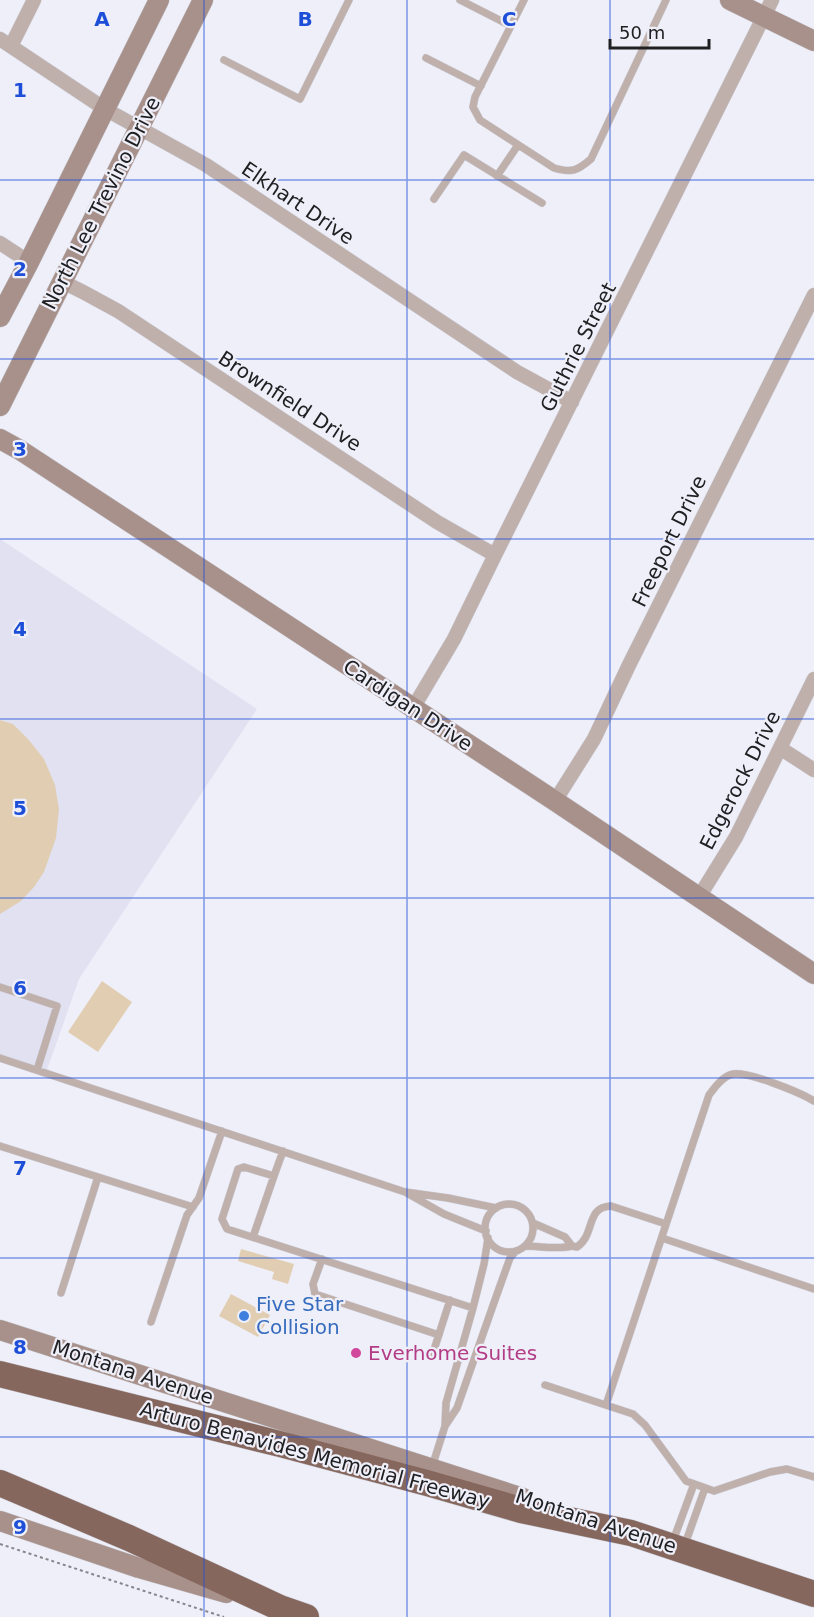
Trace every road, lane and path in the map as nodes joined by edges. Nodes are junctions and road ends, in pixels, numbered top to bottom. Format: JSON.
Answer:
{"nodes":[{"id":1,"x":34,"y":0,"type":"edge"},
{"id":2,"x":159,"y":0,"type":"edge"},
{"id":3,"x":203,"y":0,"type":"edge"},
{"id":4,"x":460,"y":0,"type":"edge"},
{"id":5,"x":525,"y":0,"type":"edge"},
{"id":6,"x":730,"y":0,"type":"edge"},
{"id":7,"x":347,"y":1,"type":"edge"},
{"id":8,"x":664,"y":1,"type":"edge"},
{"id":9,"x":768,"y":8,"type":"edge"},
{"id":10,"x":511,"y":26,"type":"junction"},
{"id":11,"x":814,"y":41,"type":"edge"},
{"id":12,"x":6,"y":42,"type":"edge"},
{"id":13,"x":426,"y":58,"type":"dead end"},
{"id":14,"x":224,"y":60,"type":"dead end"},
{"id":15,"x":481,"y":86,"type":"junction"},
{"id":16,"x":105,"y":109,"type":"junction"},
{"id":17,"x":138,"y":128,"type":"junction"},
{"id":18,"x":518,"y":145,"type":"junction"},
{"id":19,"x":497,"y":176,"type":"junction"},
{"id":20,"x":434,"y":200,"type":"dead end"},
{"id":21,"x":542,"y":203,"type":"dead end"},
{"id":22,"x":0,"y":243,"type":"edge"},
{"id":23,"x":29,"y":262,"type":"junction"},
{"id":24,"x":63,"y":282,"type":"junction"},
{"id":25,"x":814,"y":295,"type":"edge"},
{"id":26,"x":0,"y":317,"type":"edge"},
{"id":27,"x":572,"y":402,"type":"junction"},
{"id":28,"x":0,"y":406,"type":"edge"},
{"id":29,"x":0,"y":439,"type":"edge"},
{"id":30,"x":495,"y":555,"type":"junction"},
{"id":31,"x":814,"y":679,"type":"edge"},
{"id":32,"x":413,"y":708,"type":"junction"},
{"id":33,"x":780,"y":748,"type":"junction"},
{"id":34,"x":814,"y":770,"type":"edge"},
{"id":35,"x":555,"y":801,"type":"junction"},
{"id":36,"x":699,"y":897,"type":"junction"},
{"id":37,"x":814,"y":974,"type":"edge"},
{"id":38,"x":0,"y":987,"type":"edge"},
{"id":39,"x":0,"y":1058,"type":"edge"},
{"id":40,"x":37,"y":1070,"type":"junction"},
{"id":41,"x":814,"y":1101,"type":"edge"},
{"id":42,"x":222,"y":1131,"type":"junction"},
{"id":43,"x":0,"y":1146,"type":"edge"},
{"id":44,"x":284,"y":1151,"type":"junction"},
{"id":45,"x":274,"y":1176,"type":"junction"},
{"id":46,"x":98,"y":1177,"type":"junction"},
{"id":47,"x":405,"y":1192,"type":"junction"},
{"id":48,"x":193,"y":1207,"type":"junction"},
{"id":49,"x":496,"y":1208,"type":"junction"},
{"id":50,"x":533,"y":1223,"type":"junction"},
{"id":51,"x":666,"y":1224,"type":"junction"},
{"id":52,"x":487,"y":1235,"type":"junction"},
{"id":53,"x":253,"y":1237,"type":"junction"},
{"id":54,"x":662,"y":1238,"type":"junction"},
{"id":55,"x":525,"y":1246,"type":"junction"},
{"id":56,"x":572,"y":1246,"type":"junction"},
{"id":57,"x":516,"y":1251,"type":"junction"},
{"id":58,"x":322,"y":1259,"type":"junction"},
{"id":59,"x":814,"y":1289,"type":"edge"},
{"id":60,"x":61,"y":1293,"type":"dead end"},
{"id":61,"x":450,"y":1300,"type":"junction"},
{"id":62,"x":473,"y":1308,"type":"junction"},
{"id":63,"x":151,"y":1322,"type":"dead end"},
{"id":64,"x":0,"y":1330,"type":"edge"},
{"id":65,"x":439,"y":1335,"type":"junction"},
{"id":66,"x":432,"y":1356,"type":"dead end"},
{"id":67,"x":0,"y":1374,"type":"edge"},
{"id":68,"x":545,"y":1385,"type":"dead end"},
{"id":69,"x":606,"y":1405,"type":"junction"},
{"id":70,"x":445,"y":1426,"type":"junction"},
{"id":71,"x":431,"y":1469,"type":"junction"},
{"id":72,"x":814,"y":1477,"type":"edge"},
{"id":73,"x":0,"y":1483,"type":"edge"},
{"id":74,"x":694,"y":1484,"type":"junction"},
{"id":75,"x":705,"y":1488,"type":"junction"},
{"id":76,"x":0,"y":1521,"type":"edge"},
{"id":77,"x":632,"y":1533,"type":"junction"},
{"id":78,"x":0,"y":1544,"type":"edge"},
{"id":79,"x":678,"y":1547,"type":"junction"},
{"id":80,"x":814,"y":1594,"type":"edge"},
{"id":81,"x":280,"y":1608,"type":"junction"},
{"id":82,"x":224,"y":1617,"type":"edge"},
{"id":83,"x":306,"y":1617,"type":"edge"}],
"edges":[{"from":1,"to":12,"type":"street"},
{"from":2,"to":16,"type":"main road","name":"North Lee Trevino Drive"},
{"from":3,"to":17,"type":"main road","name":"North Lee Trevino Drive"},
{"from":4,"to":10,"type":"lane"},
{"from":5,"to":10,"type":"lane"},
{"from":6,"to":9,"type":"main road"},
{"from":7,"to":14,"type":"lane"},
{"from":8,"to":18,"type":"lane"},
{"from":9,"to":11,"type":"main road"},
{"from":9,"to":27,"type":"street","name":"Guthrie Street"},
{"from":10,"to":15,"type":"lane"},
{"from":12,"to":16,"type":"street","name":"Elkhart Drive"},
{"from":13,"to":15,"type":"lane"},
{"from":15,"to":18,"type":"lane"},
{"from":16,"to":17,"type":"street","name":"Elkhart Drive"},
{"from":16,"to":23,"type":"main road","name":"North Lee Trevino Drive"},
{"from":17,"to":24,"type":"main road","name":"North Lee Trevino Drive"},
{"from":17,"to":27,"type":"street","name":"Elkhart Drive"},
{"from":18,"to":19,"type":"lane"},
{"from":19,"to":20,"type":"lane"},
{"from":19,"to":21,"type":"lane"},
{"from":22,"to":23,"type":"street"},
{"from":23,"to":26,"type":"main road","name":"North Lee Trevino Drive"},
{"from":24,"to":28,"type":"main road","name":"North Lee Trevino Drive"},
{"from":24,"to":30,"type":"street","name":"Brownfield Drive"},
{"from":25,"to":35,"type":"street","name":"Freeport Drive"},
{"from":27,"to":30,"type":"street","name":"Guthrie Street"},
{"from":29,"to":32,"type":"main road","name":"Cardigan Drive"},
{"from":30,"to":32,"type":"street","name":"Guthrie Street"},
{"from":31,"to":33,"type":"street","name":"Edgerock Drive"},
{"from":32,"to":35,"type":"main road","name":"Cardigan Drive"},
{"from":33,"to":34,"type":"street"},
{"from":33,"to":36,"type":"street","name":"Edgerock Drive"},
{"from":35,"to":36,"type":"main road","name":"Cardigan Drive"},
{"from":36,"to":37,"type":"main road","name":"Cardigan Drive"},
{"from":38,"to":40,"type":"lane"},
{"from":39,"to":40,"type":"lane"},
{"from":40,"to":42,"type":"lane"},
{"from":41,"to":51,"type":"lane"},
{"from":42,"to":44,"type":"lane"},
{"from":42,"to":48,"type":"lane"},
{"from":43,"to":46,"type":"lane"},
{"from":44,"to":45,"type":"lane"},
{"from":44,"to":47,"type":"lane"},
{"from":45,"to":53,"type":"lane"},
{"from":45,"to":53,"type":"lane"},
{"from":46,"to":48,"type":"lane"},
{"from":46,"to":60,"type":"lane"},
{"from":47,"to":49,"type":"lane"},
{"from":47,"to":52,"type":"lane"},
{"from":48,"to":63,"type":"lane"},
{"from":49,"to":50,"type":"lane"},
{"from":49,"to":52,"type":"lane"},
{"from":50,"to":55,"type":"lane"},
{"from":50,"to":56,"type":"lane"},
{"from":51,"to":54,"type":"lane"},
{"from":51,"to":56,"type":"lane"},
{"from":52,"to":57,"type":"lane"},
{"from":52,"to":62,"type":"lane"},
{"from":53,"to":58,"type":"lane"},
{"from":54,"to":59,"type":"lane"},
{"from":54,"to":69,"type":"lane"},
{"from":55,"to":56,"type":"lane"},
{"from":55,"to":57,"type":"lane"},
{"from":57,"to":70,"type":"lane"},
{"from":58,"to":61,"type":"lane"},
{"from":58,"to":65,"type":"lane"},
{"from":61,"to":62,"type":"lane"},
{"from":61,"to":65,"type":"lane"},
{"from":62,"to":70,"type":"lane"},
{"from":64,"to":71,"type":"main road","name":"Montana Avenue"},
{"from":65,"to":66,"type":"lane"},
{"from":67,"to":77,"type":"highway","name":"Arturo Benavides Memorial Freeway"},
{"from":68,"to":69,"type":"lane"},
{"from":69,"to":74,"type":"lane"},
{"from":70,"to":71,"type":"lane"},
{"from":71,"to":77,"type":"main road","name":"Montana Avenue"},
{"from":72,"to":75,"type":"lane"},
{"from":73,"to":81,"type":"highway"},
{"from":74,"to":75,"type":"lane"},
{"from":74,"to":79,"type":"lane"},
{"from":75,"to":79,"type":"lane"},
{"from":76,"to":81,"type":"main road"},
{"from":77,"to":79,"type":"highway","name":"Montana Avenue"},
{"from":78,"to":82,"type":"path"},
{"from":79,"to":80,"type":"highway","name":"Montana Avenue"},
{"from":81,"to":83,"type":"highway"}]}
